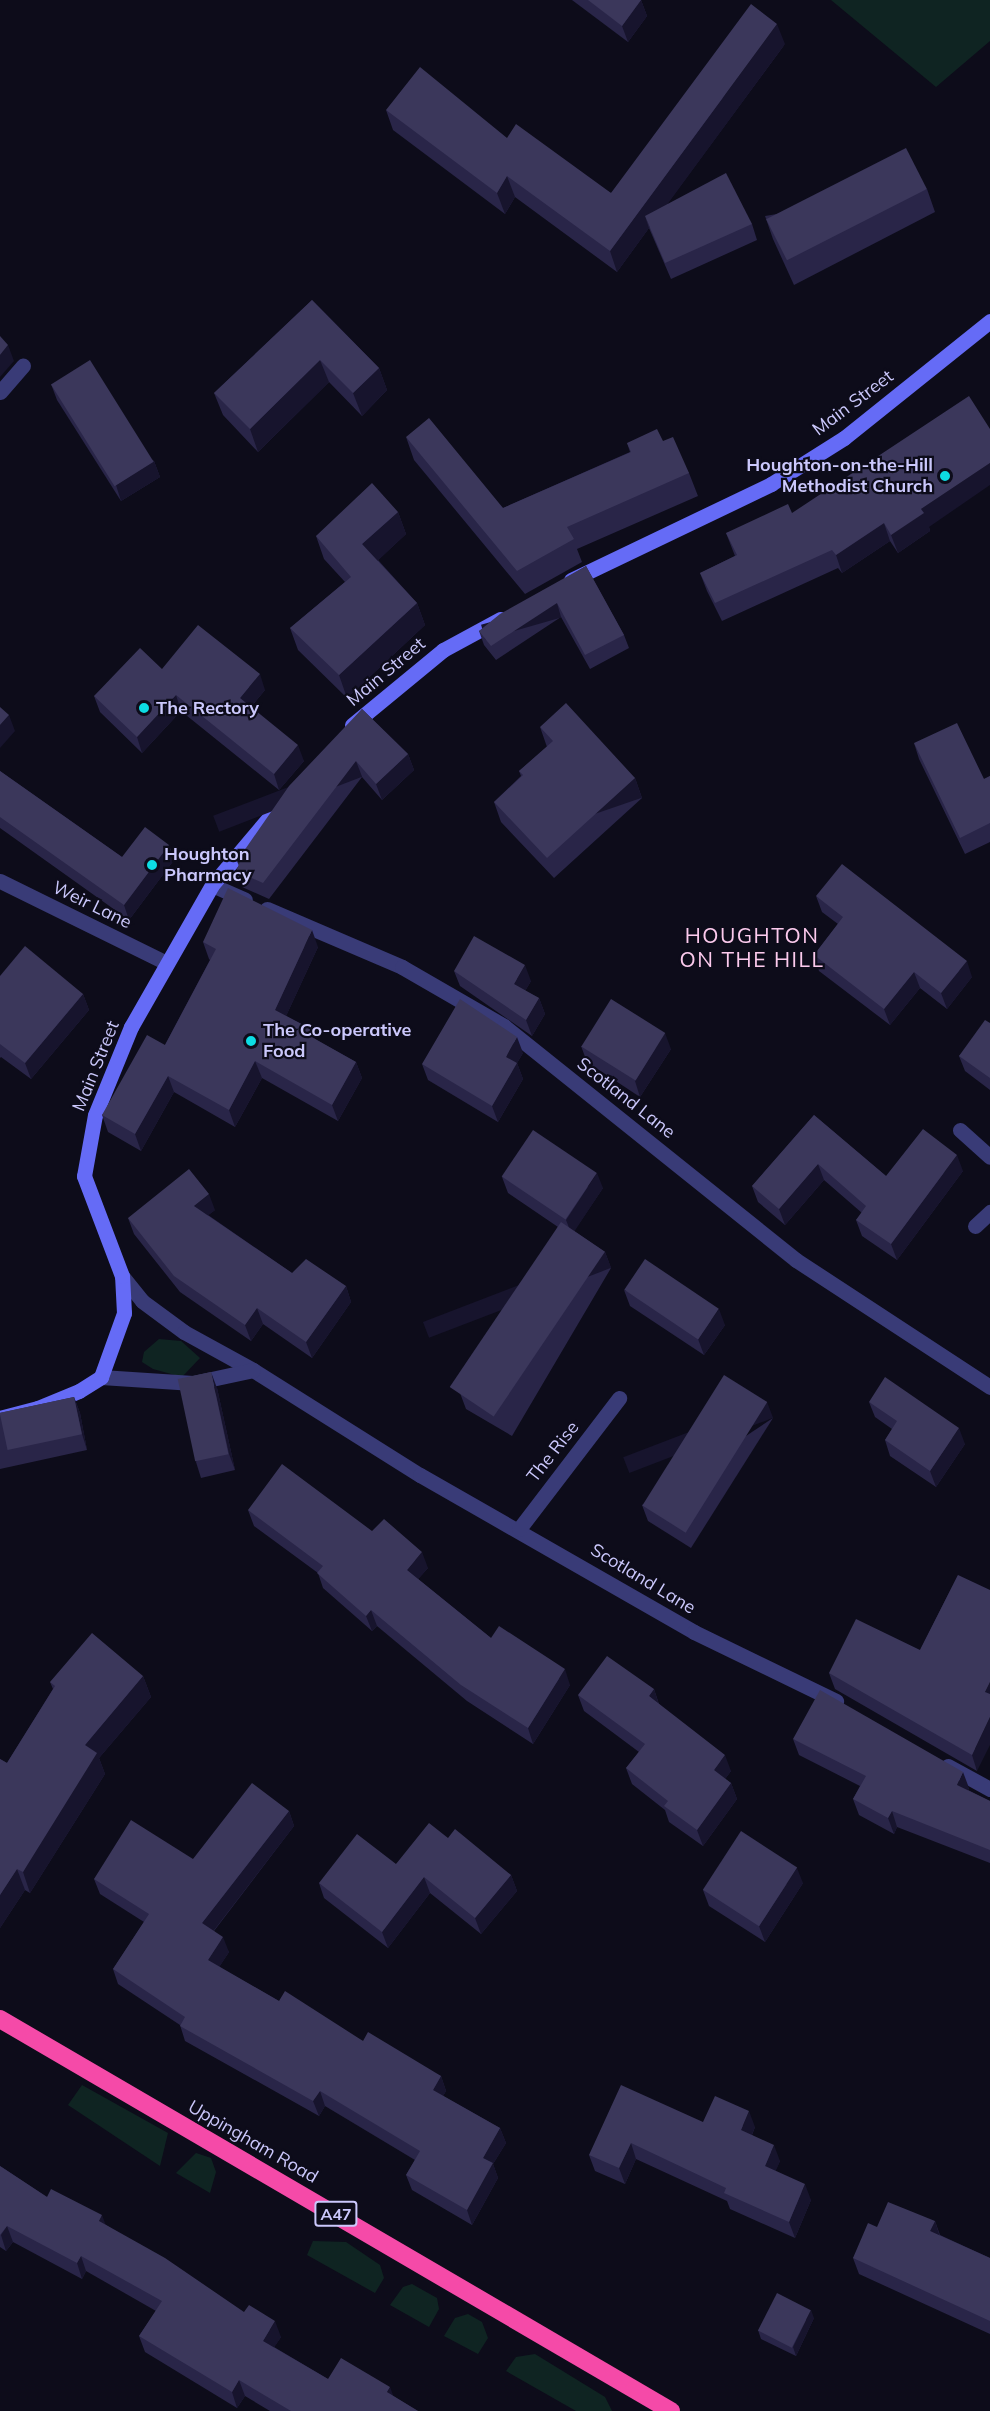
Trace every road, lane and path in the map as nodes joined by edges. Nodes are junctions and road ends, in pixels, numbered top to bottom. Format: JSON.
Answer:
{"nodes":[{"id":1,"x":990,"y":321,"type":"edge"},
{"id":2,"x":23,"y":366,"type":"dead end"},
{"id":3,"x":0,"y":392,"type":"edge"},
{"id":4,"x":556,"y":588,"type":"edge"},
{"id":5,"x":515,"y":610,"type":"edge"},
{"id":6,"x":337,"y":737,"type":"edge"},
{"id":7,"x":285,"y":798,"type":"edge"},
{"id":8,"x":0,"y":881,"type":"edge"},
{"id":9,"x":212,"y":885,"type":"junction"},
{"id":10,"x":167,"y":963,"type":"junction"},
{"id":11,"x":960,"y":1130,"type":"dead end"},
{"id":12,"x":990,"y":1157,"type":"edge"},
{"id":13,"x":990,"y":1212,"type":"edge"},
{"id":14,"x":975,"y":1226,"type":"dead end"},
{"id":15,"x":122,"y":1276,"type":"junction"},
{"id":16,"x":253,"y":1370,"type":"junction"},
{"id":17,"x":101,"y":1377,"type":"junction"},
{"id":18,"x":990,"y":1387,"type":"edge"},
{"id":19,"x":619,"y":1398,"type":"dead end"},
{"id":20,"x":0,"y":1418,"type":"edge"},
{"id":21,"x":519,"y":1529,"type":"junction"},
{"id":22,"x":850,"y":1709,"type":"edge"},
{"id":23,"x":938,"y":1760,"type":"edge"},
{"id":24,"x":990,"y":1789,"type":"edge"},
{"id":25,"x":0,"y":2019,"type":"edge"},
{"id":26,"x":671,"y":2411,"type":"edge"}],
"edges":[{"from":1,"to":4,"type":"street","name":"Main Street"},
{"from":2,"to":3,"type":"street"},
{"from":5,"to":6,"type":"street","name":"Main Street"},
{"from":7,"to":9,"type":"street","name":"Main Street"},
{"from":8,"to":10,"type":"street","name":"Weir Lane"},
{"from":9,"to":10,"type":"street","name":"Main Street"},
{"from":9,"to":18,"type":"street","name":"Scotland Lane"},
{"from":10,"to":15,"type":"street","name":"Main Street"},
{"from":11,"to":12,"type":"street"},
{"from":13,"to":14,"type":"street"},
{"from":15,"to":16,"type":"street","name":"Scotland Lane"},
{"from":15,"to":17,"type":"street","name":"Main Street"},
{"from":16,"to":17,"type":"street"},
{"from":16,"to":21,"type":"street","name":"Scotland Lane"},
{"from":17,"to":20,"type":"street"},
{"from":19,"to":21,"type":"street","name":"The Rise"},
{"from":21,"to":22,"type":"street","name":"Scotland Lane"},
{"from":23,"to":24,"type":"street"},
{"from":25,"to":26,"type":"highway","name":"Uppingham Road","number":"A47"}]}
